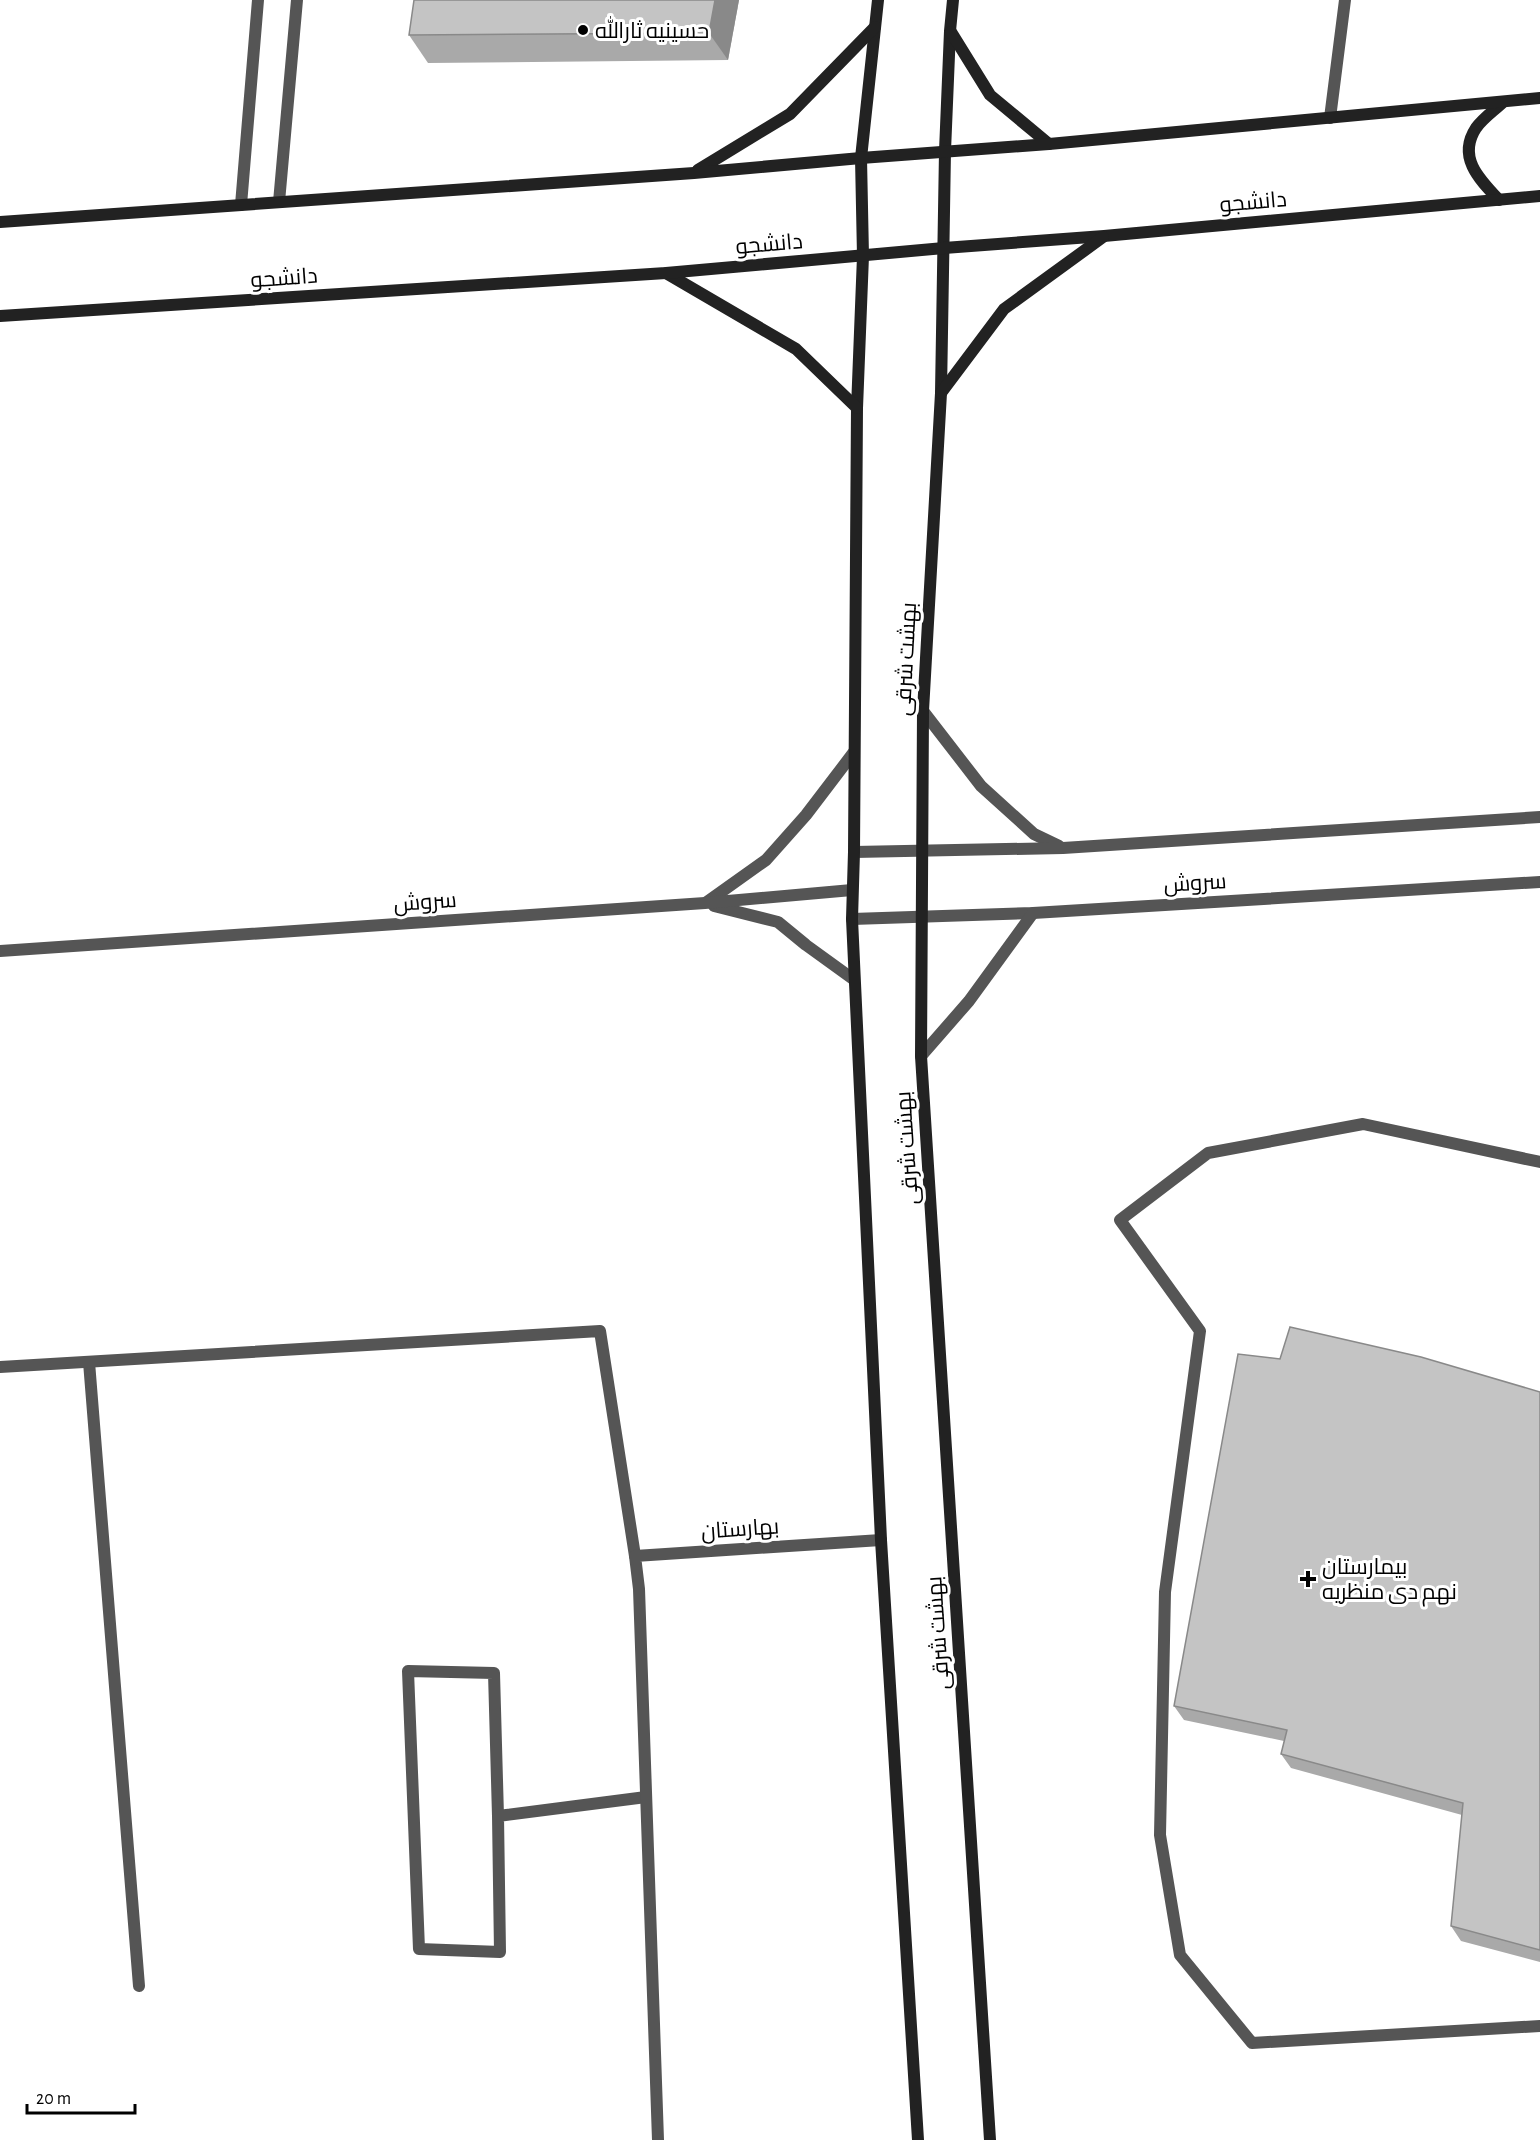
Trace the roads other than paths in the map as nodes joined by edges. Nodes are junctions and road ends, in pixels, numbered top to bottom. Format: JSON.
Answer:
{"nodes":[{"id":1,"x":258,"y":0,"type":"edge"},
{"id":2,"x":297,"y":0,"type":"edge"},
{"id":3,"x":878,"y":0,"type":"edge"},
{"id":4,"x":953,"y":0,"type":"edge"},
{"id":5,"x":1345,"y":0,"type":"edge"},
{"id":6,"x":875,"y":27,"type":"junction"},
{"id":7,"x":950,"y":31,"type":"junction"},
{"id":8,"x":1540,"y":98,"type":"edge"},
{"id":9,"x":1503,"y":102,"type":"junction"},
{"id":10,"x":1329,"y":118,"type":"junction"},
{"id":11,"x":1049,"y":144,"type":"junction"},
{"id":12,"x":945,"y":151,"type":"junction"},
{"id":13,"x":861,"y":158,"type":"junction"},
{"id":14,"x":694,"y":173,"type":"junction"},
{"id":15,"x":1540,"y":196,"type":"edge"},
{"id":16,"x":1499,"y":200,"type":"junction"},
{"id":17,"x":279,"y":202,"type":"junction"},
{"id":18,"x":241,"y":205,"type":"junction"},
{"id":19,"x":0,"y":222,"type":"edge"},
{"id":20,"x":1104,"y":236,"type":"junction"},
{"id":21,"x":944,"y":248,"type":"junction"},
{"id":22,"x":863,"y":256,"type":"junction"},
{"id":23,"x":666,"y":273,"type":"junction"},
{"id":24,"x":0,"y":316,"type":"edge"},
{"id":25,"x":941,"y":393,"type":"junction"},
{"id":26,"x":857,"y":408,"type":"junction"},
{"id":27,"x":923,"y":711,"type":"junction"},
{"id":28,"x":854,"y":752,"type":"junction"},
{"id":29,"x":1540,"y":817,"type":"edge"},
{"id":30,"x":1063,"y":848,"type":"junction"},
{"id":31,"x":922,"y":849,"type":"junction"},
{"id":32,"x":854,"y":852,"type":"junction"},
{"id":33,"x":1540,"y":882,"type":"edge"},
{"id":34,"x":852,"y":890,"type":"junction"},
{"id":35,"x":705,"y":903,"type":"junction"},
{"id":36,"x":1033,"y":913,"type":"junction"},
{"id":37,"x":922,"y":917,"type":"junction"},
{"id":38,"x":852,"y":919,"type":"junction"},
{"id":39,"x":0,"y":951,"type":"edge"},
{"id":40,"x":853,"y":979,"type":"junction"},
{"id":41,"x":921,"y":1056,"type":"junction"},
{"id":42,"x":1540,"y":1162,"type":"edge"},
{"id":43,"x":89,"y":1362,"type":"junction"},
{"id":44,"x":0,"y":1367,"type":"edge"},
{"id":45,"x":880,"y":1540,"type":"junction"},
{"id":46,"x":635,"y":1556,"type":"junction"},
{"id":47,"x":646,"y":1797,"type":"junction"},
{"id":48,"x":498,"y":1816,"type":"junction"},
{"id":49,"x":139,"y":1986,"type":"dead end"},
{"id":50,"x":1540,"y":2026,"type":"edge"},
{"id":51,"x":658,"y":2140,"type":"edge"},
{"id":52,"x":918,"y":2140,"type":"edge"},
{"id":53,"x":990,"y":2140,"type":"edge"}],
"edges":[{"from":1,"to":18,"type":"street"},
{"from":2,"to":17,"type":"street"},
{"from":3,"to":6,"type":"main road","name":"بهشت شرقی"},
{"from":4,"to":7,"type":"main road","name":"بهشت شرقی"},
{"from":5,"to":10,"type":"street"},
{"from":6,"to":13,"type":"main road","name":"بهشت شرقی"},
{"from":6,"to":14,"type":"main road"},
{"from":7,"to":11,"type":"main road"},
{"from":7,"to":12,"type":"main road","name":"بهشت شرقی"},
{"from":8,"to":9,"type":"main road"},
{"from":9,"to":10,"type":"main road"},
{"from":9,"to":16,"type":"main road"},
{"from":10,"to":11,"type":"main road"},
{"from":11,"to":12,"type":"main road"},
{"from":12,"to":13,"type":"main road"},
{"from":12,"to":21,"type":"main road","name":"بهشت شرقی"},
{"from":13,"to":14,"type":"main road"},
{"from":13,"to":22,"type":"main road","name":"بهشت شرقی"},
{"from":14,"to":17,"type":"main road"},
{"from":15,"to":16,"type":"main road","name":"دانشجو"},
{"from":16,"to":20,"type":"main road","name":"دانشجو"},
{"from":17,"to":18,"type":"main road"},
{"from":18,"to":19,"type":"main road"},
{"from":20,"to":21,"type":"main road","name":"دانشجو"},
{"from":20,"to":25,"type":"main road"},
{"from":21,"to":22,"type":"main road","name":"دانشجو"},
{"from":21,"to":25,"type":"main road","name":"بهشت شرقی"},
{"from":22,"to":23,"type":"main road","name":"دانشجو"},
{"from":22,"to":26,"type":"main road","name":"بهشت شرقی"},
{"from":23,"to":24,"type":"main road","name":"دانشجو"},
{"from":23,"to":26,"type":"main road"},
{"from":25,"to":27,"type":"main road","name":"بهشت شرقی"},
{"from":26,"to":28,"type":"main road","name":"بهشت شرقی"},
{"from":27,"to":30,"type":"street"},
{"from":27,"to":31,"type":"main road","name":"بهشت شرقی"},
{"from":28,"to":32,"type":"main road","name":"بهشت شرقی"},
{"from":28,"to":35,"type":"street"},
{"from":29,"to":30,"type":"street","name":"سروش"},
{"from":30,"to":31,"type":"street","name":"سروش"},
{"from":31,"to":32,"type":"street","name":"سروش"},
{"from":31,"to":37,"type":"main road","name":"بهشت شرقی"},
{"from":32,"to":34,"type":"main road","name":"بهشت شرقی"},
{"from":33,"to":36,"type":"street","name":"سروش"},
{"from":34,"to":35,"type":"street","name":"سروش"},
{"from":34,"to":38,"type":"main road","name":"بهشت شرقی"},
{"from":35,"to":39,"type":"street","name":"سروش"},
{"from":35,"to":40,"type":"street"},
{"from":36,"to":37,"type":"street","name":"سروش"},
{"from":36,"to":41,"type":"street"},
{"from":37,"to":38,"type":"street","name":"سروش"},
{"from":37,"to":41,"type":"main road","name":"بهشت شرقی"},
{"from":38,"to":40,"type":"main road","name":"بهشت شرقی"},
{"from":40,"to":45,"type":"main road","name":"بهشت شرقی"},
{"from":41,"to":53,"type":"main road","name":"بهشت شرقی"},
{"from":42,"to":50,"type":"street"},
{"from":43,"to":44,"type":"street"},
{"from":43,"to":46,"type":"street"},
{"from":43,"to":49,"type":"street"},
{"from":45,"to":46,"type":"street","name":"بهارستان"},
{"from":45,"to":52,"type":"main road","name":"بهشت شرقی"},
{"from":46,"to":47,"type":"street"},
{"from":47,"to":48,"type":"street"},
{"from":47,"to":51,"type":"street"},
{"from":48,"to":48,"type":"street"}]}
